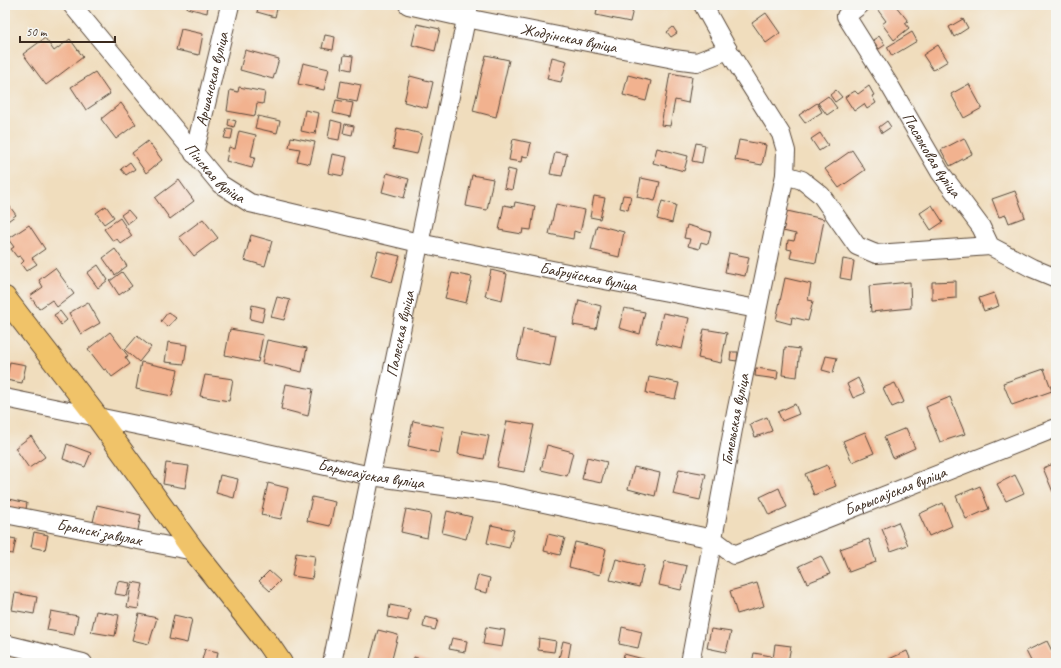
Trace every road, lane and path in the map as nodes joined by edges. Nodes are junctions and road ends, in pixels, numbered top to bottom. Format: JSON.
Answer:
{"nodes":[{"id":1,"x":72,"y":5,"type":"edge"},
{"id":2,"x":230,"y":5,"type":"edge"},
{"id":3,"x":408,"y":5,"type":"edge"},
{"id":4,"x":703,"y":5,"type":"edge"},
{"id":5,"x":860,"y":5,"type":"edge"},
{"id":6,"x":843,"y":11,"type":"edge"},
{"id":7,"x":468,"y":12,"type":"edge"},
{"id":8,"x":728,"y":50,"type":"junction"},
{"id":9,"x":194,"y":154,"type":"junction"},
{"id":10,"x":785,"y":175,"type":"junction"},
{"id":11,"x":419,"y":244,"type":"junction"},
{"id":12,"x":990,"y":246,"type":"junction"},
{"id":13,"x":1056,"y":278,"type":"edge"},
{"id":14,"x":5,"y":298,"type":"edge"},
{"id":15,"x":757,"y":309,"type":"junction"},
{"id":16,"x":5,"y":398,"type":"edge"},
{"id":17,"x":97,"y":417,"type":"junction"},
{"id":18,"x":1056,"y":428,"type":"edge"},
{"id":19,"x":371,"y":476,"type":"junction"},
{"id":20,"x":5,"y":514,"type":"edge"},
{"id":21,"x":713,"y":539,"type":"junction"},
{"id":22,"x":194,"y":551,"type":"junction"},
{"id":23,"x":734,"y":555,"type":"junction"},
{"id":24,"x":707,"y":567,"type":"junction"},
{"id":25,"x":5,"y":644,"type":"edge"},
{"id":26,"x":83,"y":663,"type":"edge"},
{"id":27,"x":281,"y":663,"type":"edge"},
{"id":28,"x":332,"y":663,"type":"edge"},
{"id":29,"x":690,"y":663,"type":"edge"}],
"edges":[{"from":1,"to":9,"type":"street","name":"Пінская вуліца"},
{"from":2,"to":9,"type":"street","name":"Аршанская вуліца"},
{"from":3,"to":7,"type":"street","name":"Жодзінская вуліца"},
{"from":4,"to":8,"type":"street","name":"Гомельская вуліца"},
{"from":5,"to":6,"type":"street","name":"Пасялковая вуліца"},
{"from":6,"to":12,"type":"street","name":"Пасялковая вуліца"},
{"from":7,"to":8,"type":"street","name":"Жодзінская вуліца"},
{"from":7,"to":11,"type":"street","name":"Палеская вуліца"},
{"from":8,"to":10,"type":"street","name":"Гомельская вуліца"},
{"from":9,"to":11,"type":"street","name":"Пінская вуліца"},
{"from":10,"to":12,"type":"street"},
{"from":10,"to":15,"type":"street","name":"Гомельская вуліца"},
{"from":11,"to":15,"type":"street","name":"Бабруйская вуліца"},
{"from":11,"to":19,"type":"street","name":"Палеская вуліца"},
{"from":12,"to":13,"type":"street"},
{"from":14,"to":17,"type":"main road"},
{"from":15,"to":21,"type":"street","name":"Гомельская вуліца"},
{"from":16,"to":17,"type":"street","name":"Барысаўская вуліца"},
{"from":17,"to":19,"type":"street","name":"Барысаўская вуліца"},
{"from":17,"to":22,"type":"main road"},
{"from":18,"to":23,"type":"street","name":"Барысаўская вуліца"},
{"from":19,"to":21,"type":"street","name":"Барысаўская вуліца"},
{"from":19,"to":28,"type":"street","name":"Палеская вуліца"},
{"from":20,"to":22,"type":"street","name":"Бранскі завулак"},
{"from":21,"to":23,"type":"street","name":"Барысаўская вуліца"},
{"from":21,"to":24,"type":"street","name":"Гомельская вуліца"},
{"from":22,"to":27,"type":"main road"},
{"from":23,"to":24,"type":"street","name":"Барысаўская вуліца"},
{"from":24,"to":29,"type":"street","name":"Гомельская вуліца"},
{"from":25,"to":26,"type":"street"}]}
